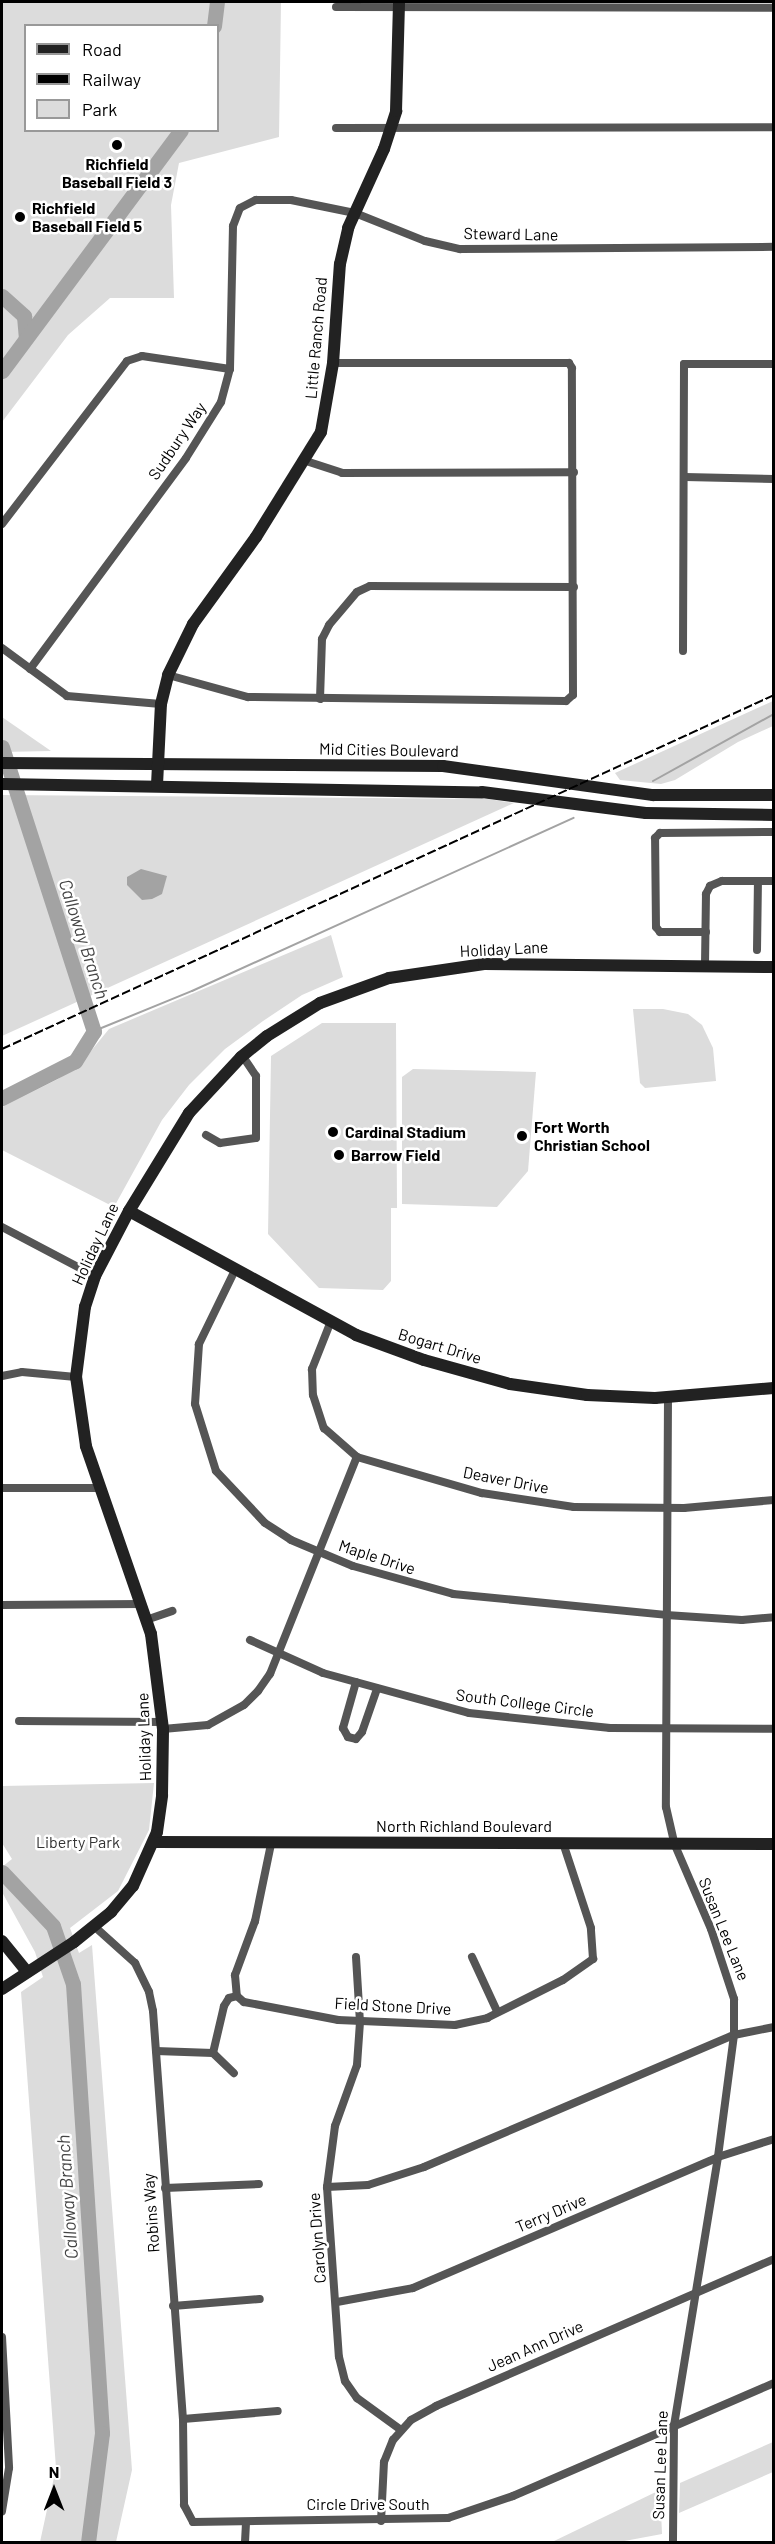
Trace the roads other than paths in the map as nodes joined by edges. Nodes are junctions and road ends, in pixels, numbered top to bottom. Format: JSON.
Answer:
{"nodes":[{"id":1,"x":399,"y":4,"type":"edge"},
{"id":2,"x":336,"y":7,"type":"dead end"},
{"id":3,"x":774,"y":8,"type":"edge"},
{"id":4,"x":336,"y":128,"type":"dead end"},
{"id":5,"x":774,"y":128,"type":"edge"},
{"id":6,"x":392,"y":130,"type":"junction"},
{"id":7,"x":256,"y":200,"type":"joint"},
{"id":8,"x":355,"y":213,"type":"junction"},
{"id":9,"x":774,"y":247,"type":"edge"},
{"id":10,"x":333,"y":363,"type":"junction"},
{"id":11,"x":774,"y":364,"type":"edge"},
{"id":12,"x":230,"y":369,"type":"junction"},
{"id":13,"x":306,"y":461,"type":"junction"},
{"id":14,"x":574,"y":472,"type":"junction"},
{"id":15,"x":685,"y":477,"type":"junction"},
{"id":16,"x":774,"y":479,"type":"edge"},
{"id":17,"x":2,"y":524,"type":"edge"},
{"id":18,"x":574,"y":587,"type":"junction"},
{"id":19,"x":2,"y":648,"type":"edge"},
{"id":20,"x":683,"y":651,"type":"dead end"},
{"id":21,"x":30,"y":669,"type":"junction"},
{"id":22,"x":168,"y":675,"type":"junction"},
{"id":23,"x":320,"y":699,"type":"junction"},
{"id":24,"x":160,"y":704,"type":"junction"},
{"id":25,"x":2,"y":763,"type":"edge"},
{"id":26,"x":157,"y":764,"type":"junction"},
{"id":27,"x":2,"y":784,"type":"edge"},
{"id":28,"x":157,"y":785,"type":"junction"},
{"id":29,"x":774,"y":795,"type":"edge"},
{"id":30,"x":774,"y":815,"type":"edge"},
{"id":31,"x":774,"y":832,"type":"edge"},
{"id":32,"x":758,"y":881,"type":"junction"},
{"id":33,"x":774,"y":881,"type":"edge"},
{"id":34,"x":706,"y":932,"type":"junction"},
{"id":35,"x":757,"y":950,"type":"dead end"},
{"id":36,"x":705,"y":965,"type":"junction"},
{"id":37,"x":774,"y":967,"type":"edge"},
{"id":38,"x":242,"y":1055,"type":"junction"},
{"id":39,"x":206,"y":1135,"type":"dead end"},
{"id":40,"x":129,"y":1211,"type":"junction"},
{"id":41,"x":2,"y":1227,"type":"edge"},
{"id":42,"x":236,"y":1268,"type":"junction"},
{"id":43,"x":95,"y":1276,"type":"junction"},
{"id":44,"x":331,"y":1321,"type":"junction"},
{"id":45,"x":2,"y":1376,"type":"edge"},
{"id":46,"x":76,"y":1377,"type":"junction"},
{"id":47,"x":774,"y":1388,"type":"edge"},
{"id":48,"x":668,"y":1397,"type":"junction"},
{"id":49,"x":357,"y":1457,"type":"junction"},
{"id":50,"x":2,"y":1488,"type":"edge"},
{"id":51,"x":99,"y":1488,"type":"junction"},
{"id":52,"x":774,"y":1500,"type":"edge"},
{"id":53,"x":668,"y":1508,"type":"junction"},
{"id":54,"x":318,"y":1552,"type":"junction"},
{"id":55,"x":142,"y":1604,"type":"junction"},
{"id":56,"x":2,"y":1605,"type":"edge"},
{"id":57,"x":172,"y":1611,"type":"dead end"},
{"id":58,"x":666,"y":1615,"type":"junction"},
{"id":59,"x":774,"y":1617,"type":"edge"},
{"id":60,"x":147,"y":1620,"type":"junction"},
{"id":61,"x":250,"y":1640,"type":"dead end"},
{"id":62,"x":277,"y":1655,"type":"junction"},
{"id":63,"x":356,"y":1682,"type":"junction"},
{"id":64,"x":377,"y":1689,"type":"junction"},
{"id":65,"x":19,"y":1721,"type":"dead end"},
{"id":66,"x":162,"y":1725,"type":"junction"},
{"id":67,"x":774,"y":1729,"type":"edge"},
{"id":68,"x":667,"y":1730,"type":"junction"},
{"id":69,"x":154,"y":1842,"type":"junction"},
{"id":70,"x":563,"y":1843,"type":"junction"},
{"id":71,"x":271,"y":1844,"type":"junction"},
{"id":72,"x":674,"y":1844,"type":"junction"},
{"id":73,"x":774,"y":1844,"type":"edge"},
{"id":74,"x":95,"y":1927,"type":"junction"},
{"id":75,"x":2,"y":1941,"type":"edge"},
{"id":76,"x":356,"y":1957,"type":"dead end"},
{"id":77,"x":472,"y":1957,"type":"dead end"},
{"id":78,"x":33,"y":1969,"type":"junction"},
{"id":79,"x":2,"y":1989,"type":"edge"},
{"id":80,"x":237,"y":1996,"type":"junction"},
{"id":81,"x":496,"y":2011,"type":"junction"},
{"id":82,"x":360,"y":2022,"type":"junction"},
{"id":83,"x":774,"y":2026,"type":"edge"},
{"id":84,"x":734,"y":2035,"type":"junction"},
{"id":85,"x":156,"y":2051,"type":"junction"},
{"id":86,"x":213,"y":2053,"type":"junction"},
{"id":87,"x":234,"y":2073,"type":"dead end"},
{"id":88,"x":774,"y":2139,"type":"edge"},
{"id":89,"x":718,"y":2157,"type":"junction"},
{"id":90,"x":259,"y":2184,"type":"dead end"},
{"id":91,"x":327,"y":2187,"type":"junction"},
{"id":92,"x":165,"y":2188,"type":"junction"},
{"id":93,"x":774,"y":2259,"type":"edge"},
{"id":94,"x":694,"y":2293,"type":"junction"},
{"id":95,"x":260,"y":2299,"type":"dead end"},
{"id":96,"x":337,"y":2302,"type":"junction"},
{"id":97,"x":173,"y":2306,"type":"junction"},
{"id":98,"x":2,"y":2337,"type":"edge"},
{"id":99,"x":774,"y":2383,"type":"edge"},
{"id":100,"x":278,"y":2411,"type":"dead end"},
{"id":101,"x":4,"y":2418,"type":"edge"},
{"id":102,"x":183,"y":2420,"type":"junction"},
{"id":103,"x":674,"y":2425,"type":"junction"},
{"id":104,"x":401,"y":2430,"type":"junction"},
{"id":105,"x":2,"y":2511,"type":"edge"},
{"id":106,"x":189,"y":2518,"type":"joint"},
{"id":107,"x":381,"y":2521,"type":"junction"},
{"id":108,"x":246,"y":2524,"type":"junction"},
{"id":109,"x":245,"y":2542,"type":"edge"},
{"id":110,"x":673,"y":2542,"type":"edge"}],
"edges":[{"from":1,"to":2,"type":"street"},
{"from":1,"to":3,"type":"street"},
{"from":1,"to":6,"type":"street","name":"Little Ranch Road"},
{"from":4,"to":6,"type":"street"},
{"from":5,"to":6,"type":"street"},
{"from":6,"to":8,"type":"street","name":"Little Ranch Road"},
{"from":7,"to":8,"type":"street","name":"Steward Lane"},
{"from":7,"to":12,"type":"street","name":"Sudbury Way"},
{"from":8,"to":9,"type":"street","name":"Steward Lane"},
{"from":8,"to":10,"type":"street","name":"Little Ranch Road"},
{"from":10,"to":13,"type":"street","name":"Little Ranch Road"},
{"from":10,"to":14,"type":"street"},
{"from":11,"to":15,"type":"street"},
{"from":12,"to":17,"type":"street"},
{"from":12,"to":21,"type":"street","name":"Sudbury Way"},
{"from":13,"to":14,"type":"street"},
{"from":13,"to":22,"type":"street","name":"Little Ranch Road"},
{"from":14,"to":18,"type":"street"},
{"from":15,"to":16,"type":"street"},
{"from":15,"to":20,"type":"street"},
{"from":18,"to":23,"type":"street"},
{"from":18,"to":23,"type":"street"},
{"from":19,"to":21,"type":"street"},
{"from":21,"to":24,"type":"street"},
{"from":22,"to":23,"type":"street"},
{"from":22,"to":24,"type":"street","name":"Little Ranch Road"},
{"from":24,"to":26,"type":"street","name":"Little Ranch Road"},
{"from":25,"to":26,"type":"street","name":"Mid Cities Boulevard"},
{"from":26,"to":28,"type":"street","name":"Little Ranch Road"},
{"from":26,"to":29,"type":"street","name":"Mid Cities Boulevard"},
{"from":27,"to":28,"type":"street"},
{"from":28,"to":30,"type":"street"},
{"from":31,"to":34,"type":"street"},
{"from":32,"to":33,"type":"street"},
{"from":32,"to":34,"type":"street"},
{"from":32,"to":35,"type":"street"},
{"from":34,"to":36,"type":"street"},
{"from":36,"to":37,"type":"street","name":"Holiday Lane"},
{"from":36,"to":38,"type":"street","name":"Holiday Lane"},
{"from":38,"to":39,"type":"street"},
{"from":38,"to":40,"type":"street","name":"Holiday Lane"},
{"from":40,"to":42,"type":"street","name":"Bogart Drive"},
{"from":40,"to":43,"type":"street","name":"Holiday Lane"},
{"from":41,"to":43,"type":"street"},
{"from":42,"to":44,"type":"street","name":"Bogart Drive"},
{"from":42,"to":54,"type":"street","name":"Maple Drive"},
{"from":43,"to":46,"type":"street","name":"Holiday Lane"},
{"from":44,"to":48,"type":"street","name":"Bogart Drive"},
{"from":44,"to":49,"type":"street","name":"Deaver Drive"},
{"from":45,"to":46,"type":"street"},
{"from":46,"to":51,"type":"street","name":"Holiday Lane"},
{"from":47,"to":48,"type":"street","name":"Bogart Drive"},
{"from":48,"to":53,"type":"street","name":"Susan Lee Lane"},
{"from":49,"to":53,"type":"street","name":"Deaver Drive"},
{"from":49,"to":54,"type":"street"},
{"from":50,"to":51,"type":"street"},
{"from":51,"to":55,"type":"street","name":"Holiday Lane"},
{"from":52,"to":53,"type":"street","name":"Deaver Drive"},
{"from":53,"to":58,"type":"street","name":"Susan Lee Lane"},
{"from":54,"to":58,"type":"street","name":"Maple Drive"},
{"from":54,"to":62,"type":"street"},
{"from":55,"to":56,"type":"street"},
{"from":55,"to":60,"type":"street","name":"Holiday Lane"},
{"from":57,"to":60,"type":"street"},
{"from":58,"to":59,"type":"street","name":"Maple Drive"},
{"from":58,"to":68,"type":"street","name":"Susan Lee Lane"},
{"from":60,"to":66,"type":"street","name":"Holiday Lane"},
{"from":61,"to":62,"type":"street","name":"South College Circle"},
{"from":62,"to":63,"type":"street","name":"South College Circle"},
{"from":62,"to":66,"type":"street"},
{"from":63,"to":64,"type":"street","name":"South College Circle"},
{"from":63,"to":64,"type":"street"},
{"from":64,"to":68,"type":"street","name":"South College Circle"},
{"from":65,"to":66,"type":"street"},
{"from":66,"to":69,"type":"street","name":"Holiday Lane"},
{"from":67,"to":68,"type":"street","name":"South College Circle"},
{"from":68,"to":72,"type":"street","name":"Susan Lee Lane"},
{"from":69,"to":71,"type":"street","name":"North Richland Boulevard"},
{"from":69,"to":74,"type":"street","name":"Holiday Lane"},
{"from":70,"to":71,"type":"street","name":"North Richland Boulevard"},
{"from":70,"to":72,"type":"street","name":"North Richland Boulevard"},
{"from":70,"to":81,"type":"street","name":"Field Stone Drive"},
{"from":71,"to":80,"type":"street"},
{"from":72,"to":73,"type":"street","name":"North Richland Boulevard"},
{"from":72,"to":84,"type":"street","name":"Susan Lee Lane"},
{"from":74,"to":78,"type":"street","name":"Holiday Lane"},
{"from":74,"to":85,"type":"street","name":"Robins Way"},
{"from":75,"to":78,"type":"street"},
{"from":76,"to":82,"type":"street","name":"Carolyn Drive"},
{"from":77,"to":81,"type":"street"},
{"from":78,"to":79,"type":"street","name":"Holiday Lane"},
{"from":80,"to":82,"type":"street","name":"Field Stone Drive"},
{"from":80,"to":86,"type":"street"},
{"from":81,"to":82,"type":"street","name":"Field Stone Drive"},
{"from":82,"to":91,"type":"street","name":"Carolyn Drive"},
{"from":83,"to":84,"type":"street"},
{"from":84,"to":89,"type":"street","name":"Susan Lee Lane"},
{"from":84,"to":91,"type":"street"},
{"from":85,"to":86,"type":"street"},
{"from":85,"to":92,"type":"street","name":"Robins Way"},
{"from":86,"to":87,"type":"street"},
{"from":88,"to":89,"type":"street","name":"Terry Drive"},
{"from":89,"to":94,"type":"street","name":"Susan Lee Lane"},
{"from":89,"to":96,"type":"street","name":"Terry Drive"},
{"from":90,"to":92,"type":"street"},
{"from":91,"to":96,"type":"street","name":"Carolyn Drive"},
{"from":92,"to":97,"type":"street","name":"Robins Way"},
{"from":93,"to":94,"type":"street","name":"Jean Ann Drive"},
{"from":94,"to":103,"type":"street","name":"Susan Lee Lane"},
{"from":94,"to":104,"type":"street","name":"Jean Ann Drive"},
{"from":95,"to":97,"type":"street"},
{"from":96,"to":104,"type":"street","name":"Carolyn Drive"},
{"from":97,"to":102,"type":"street","name":"Robins Way"},
{"from":98,"to":101,"type":"street"},
{"from":99,"to":103,"type":"street","name":"Circle Drive South"},
{"from":100,"to":102,"type":"street"},
{"from":101,"to":105,"type":"street"},
{"from":102,"to":106,"type":"street","name":"Robins Way"},
{"from":103,"to":107,"type":"street","name":"Circle Drive South"},
{"from":103,"to":110,"type":"street","name":"Susan Lee Lane"},
{"from":104,"to":107,"type":"street","name":"Jean Ann Drive"},
{"from":106,"to":108,"type":"street","name":"Circle Drive South"},
{"from":107,"to":108,"type":"street","name":"Circle Drive South"},
{"from":108,"to":109,"type":"street"}]}
